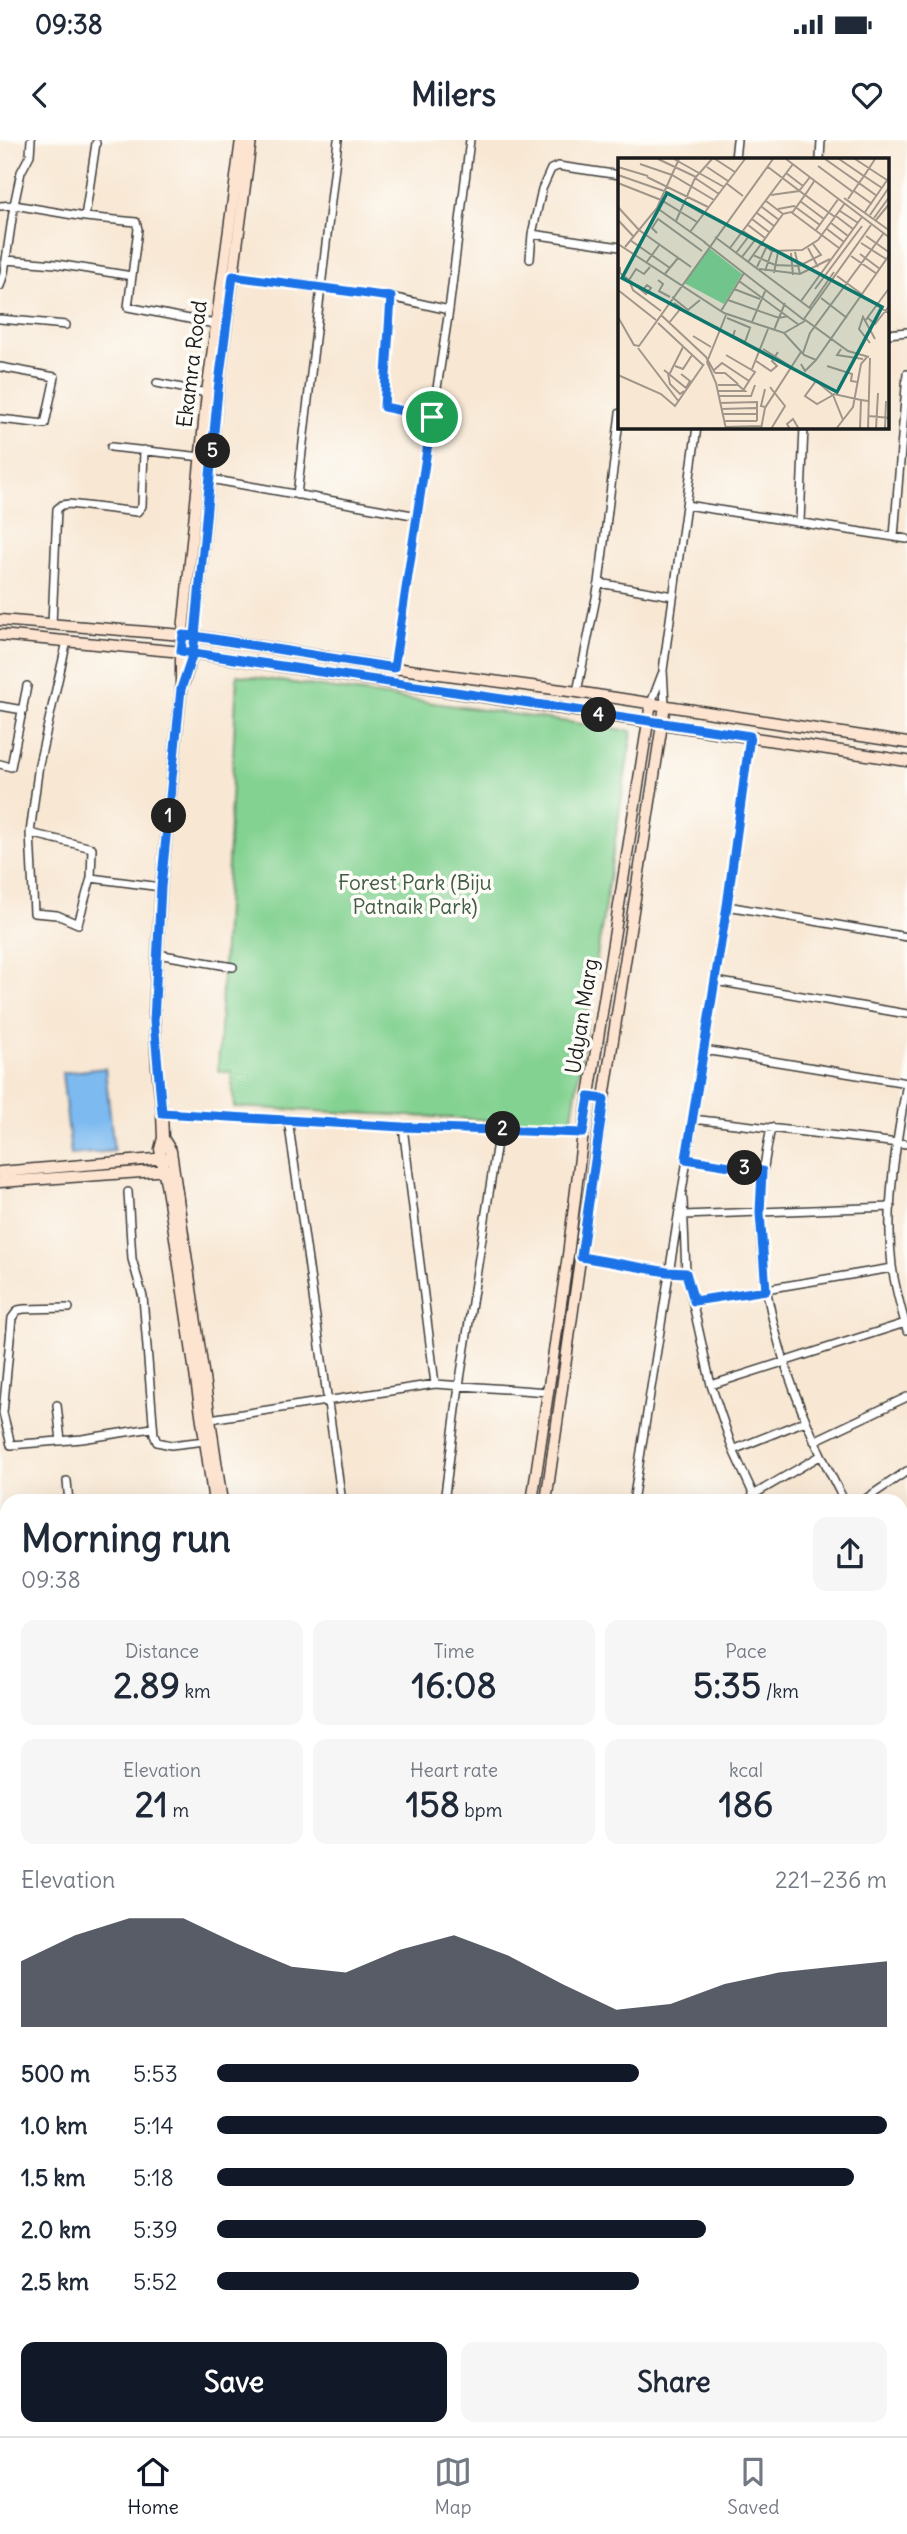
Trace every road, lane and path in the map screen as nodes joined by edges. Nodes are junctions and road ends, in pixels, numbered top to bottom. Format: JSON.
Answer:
{"nodes":[{"id":1,"x":31,"y":140,"type":"edge"},
{"id":2,"x":241,"y":140,"type":"edge"},
{"id":3,"x":251,"y":140,"type":"edge"},
{"id":4,"x":338,"y":140,"type":"edge"},
{"id":5,"x":470,"y":140,"type":"edge"},
{"id":6,"x":737,"y":140,"type":"edge"},
{"id":7,"x":821,"y":140,"type":"edge"},
{"id":8,"x":96,"y":143,"type":"dead end"},
{"id":9,"x":735,"y":158,"type":"edge"},
{"id":10,"x":820,"y":158,"type":"edge"},
{"id":11,"x":618,"y":175,"type":"edge"},
{"id":12,"x":14,"y":205,"type":"junction"},
{"id":13,"x":0,"y":206,"type":"edge"},
{"id":14,"x":85,"y":217,"type":"junction"},
{"id":15,"x":532,"y":234,"type":"junction"},
{"id":16,"x":618,"y":247,"type":"edge"},
{"id":17,"x":530,"y":259,"type":"dead end"},
{"id":18,"x":6,"y":260,"type":"junction"},
{"id":19,"x":132,"y":276,"type":"junction"},
{"id":20,"x":233,"y":276,"type":"junction"},
{"id":21,"x":0,"y":286,"type":"edge"},
{"id":22,"x":321,"y":287,"type":"junction"},
{"id":23,"x":391,"y":297,"type":"junction"},
{"id":24,"x":449,"y":310,"type":"junction"},
{"id":25,"x":0,"y":319,"type":"edge"},
{"id":26,"x":215,"y":324,"type":"junction"},
{"id":27,"x":66,"y":326,"type":"dead end"},
{"id":28,"x":0,"y":367,"type":"edge"},
{"id":29,"x":907,"y":374,"type":"edge"},
{"id":30,"x":157,"y":383,"type":"dead end"},
{"id":31,"x":207,"y":393,"type":"junction"},
{"id":32,"x":432,"y":417,"type":"junction"},
{"id":33,"x":0,"y":419,"type":"edge"},
{"id":34,"x":618,"y":429,"type":"edge"},
{"id":35,"x":697,"y":429,"type":"edge"},
{"id":36,"x":804,"y":429,"type":"edge"},
{"id":37,"x":111,"y":447,"type":"dead end"},
{"id":38,"x":144,"y":450,"type":"junction"},
{"id":39,"x":202,"y":457,"type":"junction"},
{"id":40,"x":210,"y":479,"type":"junction"},
{"id":41,"x":296,"y":495,"type":"junction"},
{"id":42,"x":686,"y":505,"type":"junction"},
{"id":43,"x":418,"y":516,"type":"junction"},
{"id":44,"x":800,"y":523,"type":"junction"},
{"id":45,"x":894,"y":537,"type":"junction"},
{"id":46,"x":907,"y":539,"type":"edge"},
{"id":47,"x":599,"y":583,"type":"junction"},
{"id":48,"x":673,"y":596,"type":"junction"},
{"id":49,"x":0,"y":620,"type":"edge"},
{"id":50,"x":52,"y":624,"type":"junction"},
{"id":51,"x":0,"y":635,"type":"edge"},
{"id":52,"x":183,"y":635,"type":"junction"},
{"id":53,"x":195,"y":636,"type":"junction"},
{"id":54,"x":67,"y":641,"type":"junction"},
{"id":55,"x":181,"y":651,"type":"junction"},
{"id":56,"x":193,"y":653,"type":"junction"},
{"id":57,"x":394,"y":668,"type":"junction"},
{"id":58,"x":663,"y":670,"type":"junction"},
{"id":59,"x":27,"y":686,"type":"dead end"},
{"id":60,"x":181,"y":689,"type":"junction"},
{"id":61,"x":577,"y":692,"type":"junction"},
{"id":62,"x":651,"y":703,"type":"junction"},
{"id":63,"x":665,"y":705,"type":"junction"},
{"id":64,"x":0,"y":706,"type":"edge"},
{"id":65,"x":23,"y":710,"type":"junction"},
{"id":66,"x":648,"y":723,"type":"junction"},
{"id":67,"x":662,"y":724,"type":"junction"},
{"id":68,"x":750,"y":736,"type":"junction"},
{"id":69,"x":907,"y":743,"type":"edge"},
{"id":70,"x":907,"y":761,"type":"edge"},
{"id":71,"x":0,"y":764,"type":"edge"},
{"id":72,"x":30,"y":833,"type":"junction"},
{"id":73,"x":91,"y":878,"type":"junction"},
{"id":74,"x":161,"y":887,"type":"junction"},
{"id":75,"x":727,"y":906,"type":"junction"},
{"id":76,"x":907,"y":937,"type":"edge"},
{"id":77,"x":157,"y":954,"type":"junction"},
{"id":78,"x":233,"y":967,"type":"dead end"},
{"id":79,"x":715,"y":981,"type":"junction"},
{"id":80,"x":907,"y":1014,"type":"edge"},
{"id":81,"x":704,"y":1050,"type":"junction"},
{"id":82,"x":907,"y":1083,"type":"edge"},
{"id":83,"x":589,"y":1097,"type":"junction"},
{"id":84,"x":604,"y":1099,"type":"junction"},
{"id":85,"x":162,"y":1113,"type":"junction"},
{"id":86,"x":288,"y":1119,"type":"junction"},
{"id":87,"x":692,"y":1119,"type":"junction"},
{"id":88,"x":403,"y":1127,"type":"junction"},
{"id":89,"x":771,"y":1127,"type":"junction"},
{"id":90,"x":499,"y":1129,"type":"junction"},
{"id":91,"x":583,"y":1133,"type":"junction"},
{"id":92,"x":896,"y":1142,"type":"junction"},
{"id":93,"x":907,"y":1144,"type":"edge"},
{"id":94,"x":167,"y":1158,"type":"junction"},
{"id":95,"x":686,"y":1159,"type":"junction"},
{"id":96,"x":169,"y":1171,"type":"junction"},
{"id":97,"x":762,"y":1171,"type":"junction"},
{"id":98,"x":0,"y":1172,"type":"edge"},
{"id":99,"x":0,"y":1182,"type":"edge"},
{"id":100,"x":682,"y":1186,"type":"junction"},
{"id":101,"x":128,"y":1192,"type":"dead end"},
{"id":102,"x":891,"y":1207,"type":"junction"},
{"id":103,"x":760,"y":1213,"type":"junction"},
{"id":104,"x":684,"y":1214,"type":"junction"},
{"id":105,"x":581,"y":1257,"type":"junction"},
{"id":106,"x":892,"y":1268,"type":"junction"},
{"id":107,"x":667,"y":1272,"type":"junction"},
{"id":108,"x":686,"y":1273,"type":"junction"},
{"id":109,"x":766,"y":1290,"type":"junction"},
{"id":110,"x":694,"y":1301,"type":"junction"},
{"id":111,"x":69,"y":1308,"type":"dead end"},
{"id":112,"x":906,"y":1327,"type":"edge"},
{"id":113,"x":784,"y":1363,"type":"junction"},
{"id":114,"x":435,"y":1384,"type":"junction"},
{"id":115,"x":711,"y":1385,"type":"junction"},
{"id":116,"x":459,"y":1386,"type":"junction"},
{"id":117,"x":548,"y":1392,"type":"junction"},
{"id":118,"x":907,"y":1396,"type":"edge"},
{"id":119,"x":328,"y":1401,"type":"junction"},
{"id":120,"x":57,"y":1405,"type":"dead end"},
{"id":121,"x":1,"y":1413,"type":"edge"},
{"id":122,"x":210,"y":1419,"type":"junction"},
{"id":123,"x":805,"y":1421,"type":"junction"},
{"id":124,"x":152,"y":1428,"type":"junction"},
{"id":125,"x":61,"y":1441,"type":"junction"},
{"id":126,"x":205,"y":1441,"type":"junction"},
{"id":127,"x":814,"y":1441,"type":"junction"},
{"id":128,"x":733,"y":1451,"type":"junction"},
{"id":129,"x":820,"y":1456,"type":"junction"},
{"id":130,"x":907,"y":1471,"type":"edge"},
{"id":131,"x":67,"y":1480,"type":"dead end"},
{"id":132,"x":68,"y":1494,"type":"edge"},
{"id":133,"x":213,"y":1494,"type":"edge"},
{"id":134,"x":221,"y":1494,"type":"edge"},
{"id":135,"x":341,"y":1494,"type":"edge"},
{"id":136,"x":445,"y":1494,"type":"edge"},
{"id":137,"x":533,"y":1494,"type":"edge"},
{"id":138,"x":547,"y":1494,"type":"edge"},
{"id":139,"x":634,"y":1494,"type":"edge"},
{"id":140,"x":753,"y":1494,"type":"edge"},
{"id":141,"x":761,"y":1494,"type":"edge"},
{"id":142,"x":841,"y":1494,"type":"edge"},
{"id":143,"x":873,"y":1494,"type":"edge"}],
"edges":[{"from":1,"to":12,"type":"street"},
{"from":2,"to":26,"type":"street","name":"Ekamra Road"},
{"from":3,"to":20,"type":"street","name":"Ekamra Road"},
{"from":4,"to":22,"type":"street"},
{"from":5,"to":24,"type":"street"},
{"from":6,"to":9,"type":"street"},
{"from":7,"to":10,"type":"street"},
{"from":8,"to":14,"type":"street"},
{"from":11,"to":15,"type":"street"},
{"from":12,"to":13,"type":"street"},
{"from":12,"to":14,"type":"street"},
{"from":12,"to":18,"type":"street"},
{"from":14,"to":19,"type":"street"},
{"from":15,"to":16,"type":"street"},
{"from":15,"to":17,"type":"street"},
{"from":18,"to":19,"type":"street"},
{"from":18,"to":21,"type":"street"},
{"from":19,"to":26,"type":"street"},
{"from":20,"to":22,"type":"street"},
{"from":20,"to":40,"type":"street","name":"Ekamra Road"},
{"from":22,"to":23,"type":"street"},
{"from":22,"to":41,"type":"street"},
{"from":23,"to":24,"type":"street"},
{"from":23,"to":32,"type":"street"},
{"from":24,"to":32,"type":"street"},
{"from":25,"to":27,"type":"street"},
{"from":26,"to":31,"type":"street","name":"Ekamra Road"},
{"from":28,"to":33,"type":"street"},
{"from":29,"to":45,"type":"street"},
{"from":30,"to":31,"type":"street"},
{"from":31,"to":39,"type":"street","name":"Ekamra Road"},
{"from":32,"to":43,"type":"street"},
{"from":34,"to":47,"type":"street"},
{"from":35,"to":42,"type":"street"},
{"from":36,"to":44,"type":"street"},
{"from":37,"to":38,"type":"street"},
{"from":38,"to":39,"type":"street"},
{"from":38,"to":50,"type":"street"},
{"from":39,"to":52,"type":"street","name":"Ekamra Road"},
{"from":40,"to":41,"type":"street"},
{"from":40,"to":53,"type":"street","name":"Ekamra Road"},
{"from":41,"to":43,"type":"street"},
{"from":42,"to":44,"type":"street"},
{"from":42,"to":48,"type":"street"},
{"from":43,"to":57,"type":"street"},
{"from":44,"to":45,"type":"street"},
{"from":45,"to":46,"type":"street"},
{"from":47,"to":48,"type":"street"},
{"from":47,"to":61,"type":"street"},
{"from":48,"to":58,"type":"street"},
{"from":49,"to":50,"type":"street"},
{"from":50,"to":52,"type":"street"},
{"from":51,"to":54,"type":"street"},
{"from":52,"to":53,"type":"street"},
{"from":52,"to":55,"type":"street","name":"Ekamra Road"},
{"from":53,"to":56,"type":"street","name":"Ekamra Road"},
{"from":53,"to":57,"type":"street"},
{"from":54,"to":55,"type":"street"},
{"from":54,"to":72,"type":"street"},
{"from":55,"to":56,"type":"street"},
{"from":55,"to":60,"type":"street","name":"Ekamra Road"},
{"from":56,"to":60,"type":"street","name":"Ekamra Road"},
{"from":56,"to":66,"type":"street"},
{"from":57,"to":61,"type":"street"},
{"from":58,"to":62,"type":"street"},
{"from":58,"to":63,"type":"street"},
{"from":59,"to":65,"type":"street"},
{"from":60,"to":74,"type":"street"},
{"from":61,"to":62,"type":"street"},
{"from":62,"to":63,"type":"street"},
{"from":62,"to":66,"type":"street","name":"Udyan Marg"},
{"from":63,"to":67,"type":"street","name":"Udyan Marg"},
{"from":63,"to":69,"type":"street"},
{"from":64,"to":65,"type":"street"},
{"from":65,"to":71,"type":"street"},
{"from":66,"to":67,"type":"street"},
{"from":66,"to":83,"type":"street","name":"Udyan Marg"},
{"from":67,"to":68,"type":"street"},
{"from":67,"to":84,"type":"street","name":"Udyan Marg"},
{"from":68,"to":70,"type":"street"},
{"from":68,"to":75,"type":"street"},
{"from":72,"to":73,"type":"street"},
{"from":72,"to":73,"type":"street"},
{"from":73,"to":74,"type":"street"},
{"from":74,"to":77,"type":"street"},
{"from":75,"to":76,"type":"street"},
{"from":75,"to":79,"type":"street"},
{"from":77,"to":78,"type":"street"},
{"from":77,"to":85,"type":"street"},
{"from":79,"to":80,"type":"street"},
{"from":79,"to":81,"type":"street"},
{"from":81,"to":82,"type":"street"},
{"from":81,"to":87,"type":"street"},
{"from":82,"to":92,"type":"street"},
{"from":83,"to":84,"type":"street"},
{"from":83,"to":91,"type":"street","name":"Udyan Marg"},
{"from":84,"to":105,"type":"street","name":"Udyan Marg"},
{"from":85,"to":86,"type":"street"},
{"from":85,"to":94,"type":"street"},
{"from":86,"to":88,"type":"street"},
{"from":86,"to":119,"type":"street"},
{"from":87,"to":89,"type":"street"},
{"from":87,"to":95,"type":"street"},
{"from":88,"to":90,"type":"street"},
{"from":88,"to":114,"type":"street"},
{"from":89,"to":92,"type":"street"},
{"from":89,"to":97,"type":"street"},
{"from":90,"to":91,"type":"street"},
{"from":90,"to":116,"type":"street"},
{"from":91,"to":117,"type":"street","name":"Udyan Marg"},
{"from":92,"to":93,"type":"street"},
{"from":92,"to":102,"type":"street"},
{"from":94,"to":96,"type":"street"},
{"from":94,"to":98,"type":"street"},
{"from":95,"to":97,"type":"street"},
{"from":95,"to":100,"type":"street"},
{"from":96,"to":99,"type":"street"},
{"from":96,"to":122,"type":"street"},
{"from":96,"to":126,"type":"street"},
{"from":97,"to":103,"type":"street"},
{"from":100,"to":104,"type":"street"},
{"from":100,"to":107,"type":"street"},
{"from":101,"to":124,"type":"street"},
{"from":102,"to":103,"type":"street"},
{"from":102,"to":106,"type":"street"},
{"from":103,"to":104,"type":"street"},
{"from":103,"to":109,"type":"street"},
{"from":104,"to":108,"type":"street"},
{"from":105,"to":107,"type":"street"},
{"from":105,"to":138,"type":"street","name":"Udyan Marg"},
{"from":106,"to":109,"type":"street"},
{"from":106,"to":112,"type":"street"},
{"from":107,"to":108,"type":"street"},
{"from":107,"to":139,"type":"street"},
{"from":108,"to":110,"type":"street"},
{"from":109,"to":110,"type":"street"},
{"from":109,"to":113,"type":"street"},
{"from":110,"to":115,"type":"street"},
{"from":111,"to":121,"type":"street"},
{"from":112,"to":113,"type":"street"},
{"from":113,"to":115,"type":"street"},
{"from":113,"to":123,"type":"street"},
{"from":114,"to":116,"type":"street"},
{"from":114,"to":119,"type":"street"},
{"from":115,"to":128,"type":"street"},
{"from":116,"to":117,"type":"street"},
{"from":116,"to":136,"type":"street"},
{"from":117,"to":137,"type":"street","name":"Udyan Marg"},
{"from":118,"to":127,"type":"street"},
{"from":119,"to":122,"type":"street"},
{"from":119,"to":135,"type":"street"},
{"from":120,"to":125,"type":"street"},
{"from":121,"to":125,"type":"street"},
{"from":122,"to":134,"type":"street"},
{"from":123,"to":127,"type":"street"},
{"from":123,"to":128,"type":"street"},
{"from":124,"to":125,"type":"street"},
{"from":124,"to":126,"type":"street"},
{"from":126,"to":133,"type":"street"},
{"from":127,"to":129,"type":"street"},
{"from":128,"to":140,"type":"street"},
{"from":129,"to":141,"type":"street"},
{"from":129,"to":142,"type":"street"},
{"from":130,"to":143,"type":"street"},
{"from":131,"to":132,"type":"street"}]}
